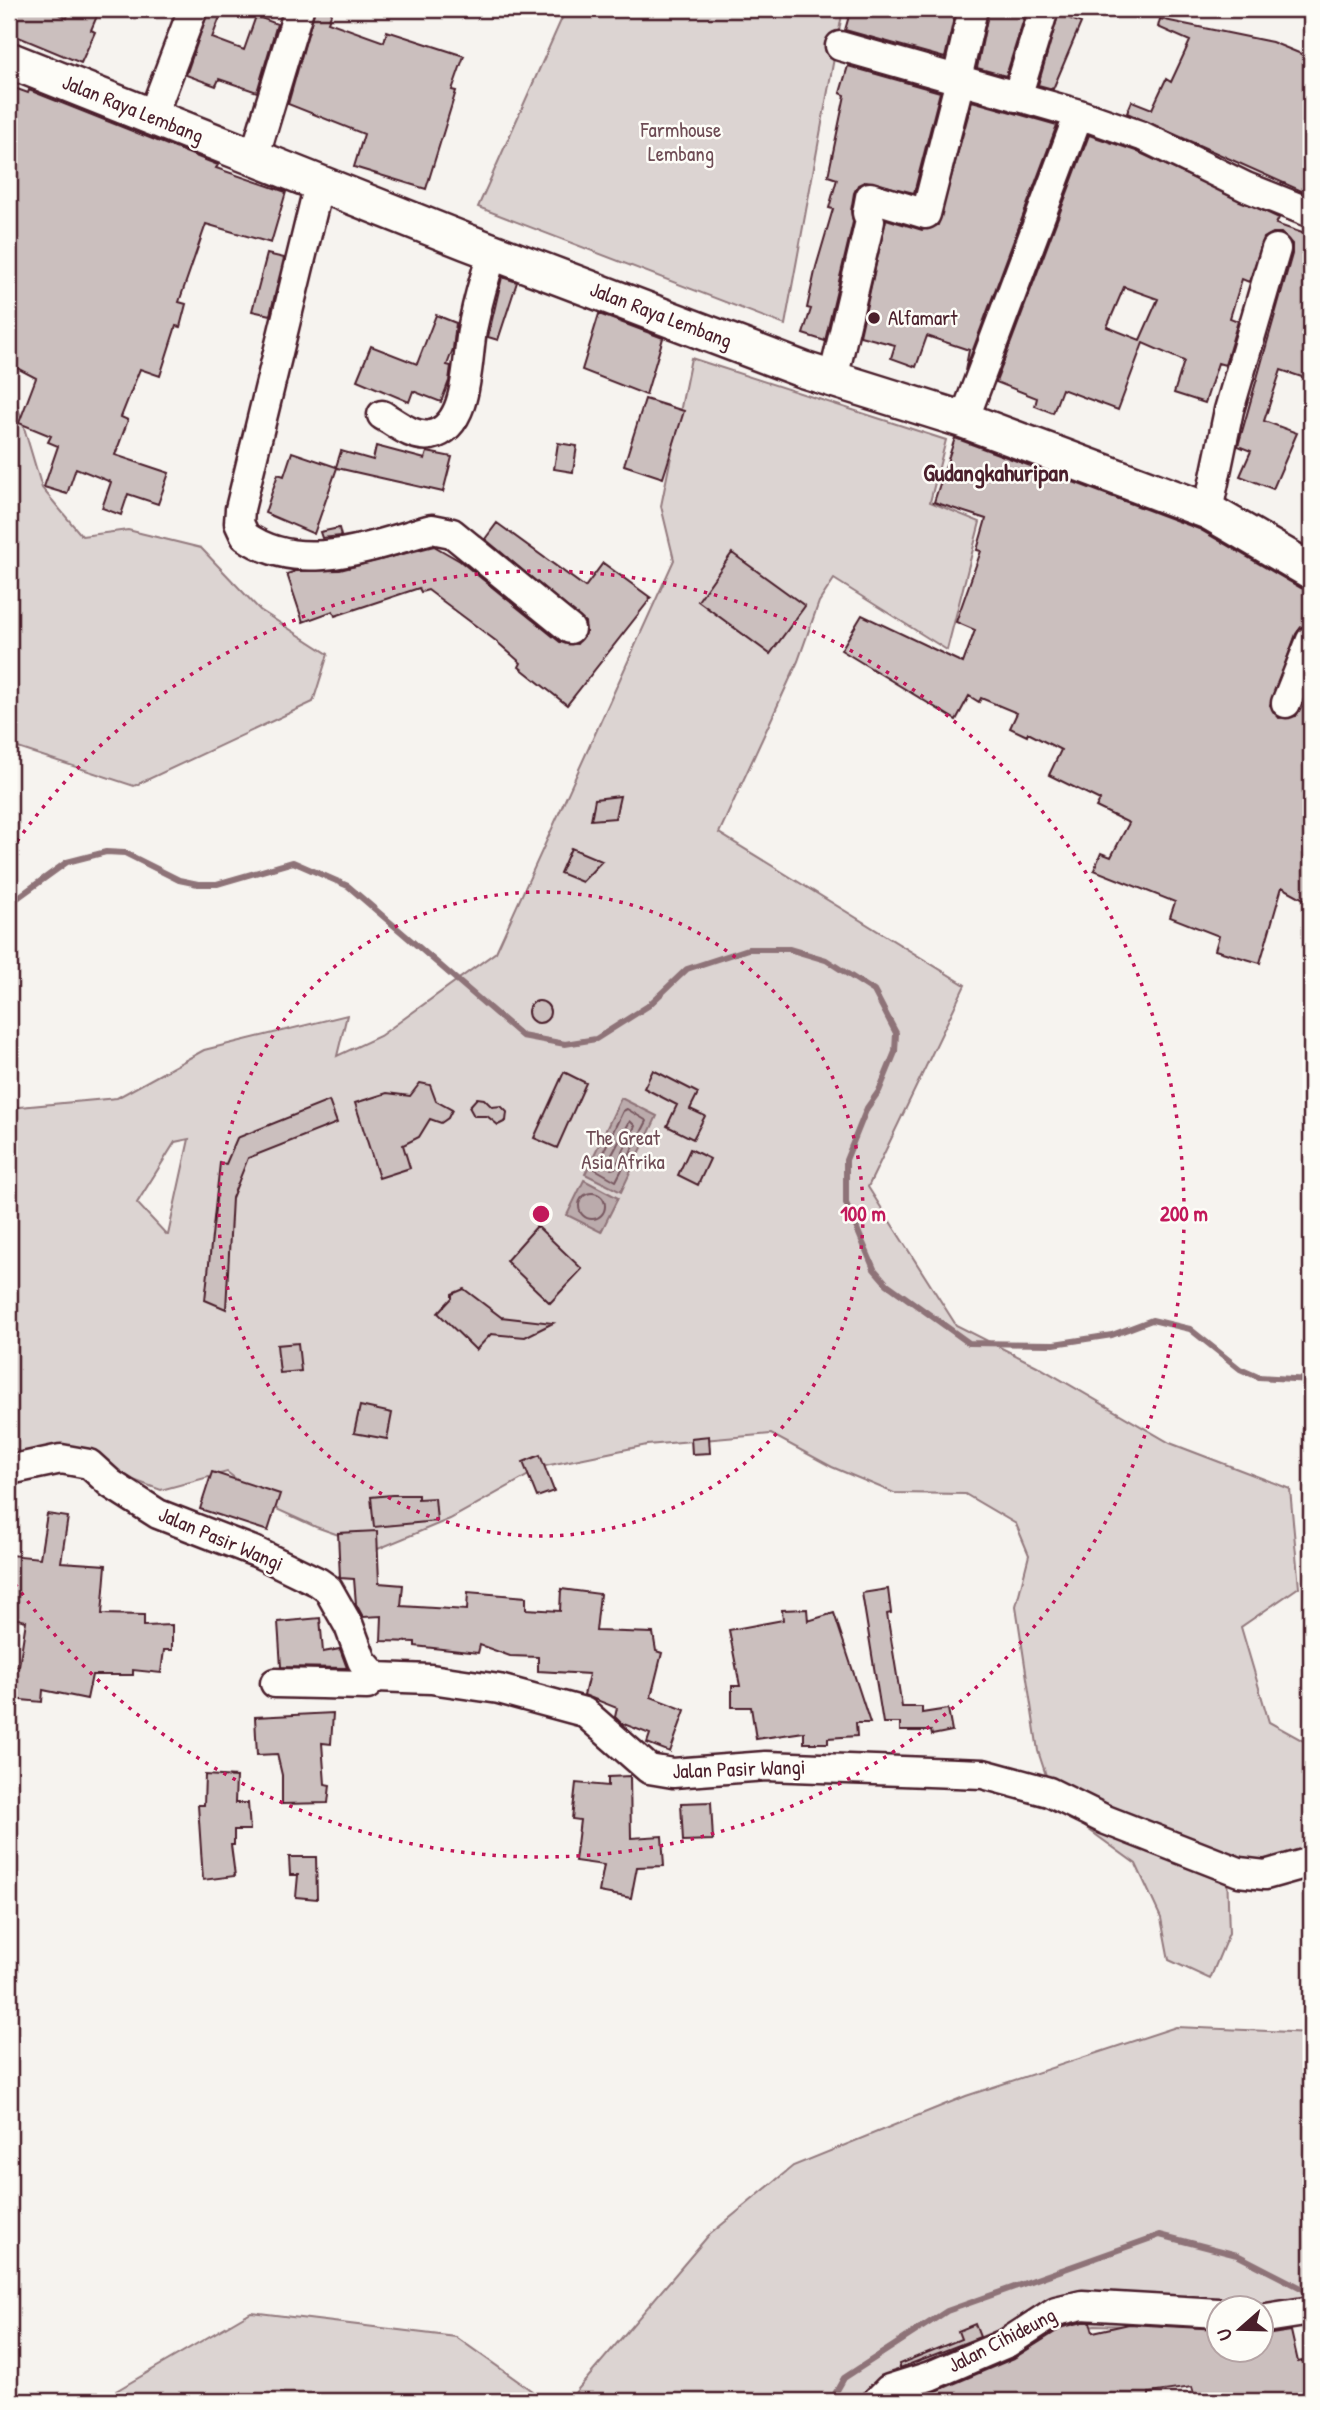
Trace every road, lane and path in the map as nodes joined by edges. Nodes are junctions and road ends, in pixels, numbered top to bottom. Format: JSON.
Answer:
{"nodes":[{"id":1,"x":193,"y":9,"type":"edge"},
{"id":2,"x":299,"y":9,"type":"edge"},
{"id":3,"x":973,"y":9,"type":"edge"},
{"id":4,"x":1044,"y":9,"type":"edge"},
{"id":5,"x":840,"y":46,"type":"dead end"},
{"id":6,"x":9,"y":60,"type":"edge"},
{"id":7,"x":958,"y":80,"type":"junction"},
{"id":8,"x":1017,"y":97,"type":"junction"},
{"id":9,"x":1079,"y":114,"type":"junction"},
{"id":10,"x":152,"y":117,"type":"junction"},
{"id":11,"x":254,"y":158,"type":"junction"},
{"id":12,"x":319,"y":184,"type":"junction"},
{"id":13,"x":1309,"y":205,"type":"edge"},
{"id":14,"x":1276,"y":249,"type":"dead end"},
{"id":15,"x":493,"y":252,"type":"junction"},
{"id":16,"x":833,"y":379,"type":"junction"},
{"id":17,"x":382,"y":415,"type":"dead end"},
{"id":18,"x":964,"y":420,"type":"junction"},
{"id":19,"x":1208,"y":511,"type":"junction"},
{"id":20,"x":1311,"y":570,"type":"edge"},
{"id":21,"x":570,"y":629,"type":"dead end"},
{"id":22,"x":1311,"y":640,"type":"edge"},
{"id":23,"x":1286,"y":703,"type":"dead end"},
{"id":24,"x":9,"y":1470,"type":"edge"},
{"id":25,"x":376,"y":1677,"type":"junction"},
{"id":26,"x":275,"y":1683,"type":"dead end"},
{"id":27,"x":1311,"y":1862,"type":"edge"},
{"id":28,"x":1311,"y":2311,"type":"edge"},
{"id":29,"x":1204,"y":2313,"type":"edge"},
{"id":30,"x":1274,"y":2317,"type":"edge"},
{"id":31,"x":886,"y":2398,"type":"edge"}],
"edges":[{"from":1,"to":10,"type":"street"},
{"from":2,"to":11,"type":"street"},
{"from":3,"to":7,"type":"street"},
{"from":4,"to":8,"type":"street"},
{"from":5,"to":7,"type":"street"},
{"from":6,"to":10,"type":"main road","name":"Jalan Raya Lembang"},
{"from":7,"to":8,"type":"street"},
{"from":7,"to":16,"type":"street"},
{"from":8,"to":9,"type":"street"},
{"from":9,"to":13,"type":"street"},
{"from":9,"to":18,"type":"street"},
{"from":10,"to":11,"type":"main road","name":"Jalan Raya Lembang"},
{"from":11,"to":12,"type":"main road","name":"Jalan Raya Lembang"},
{"from":12,"to":15,"type":"main road","name":"Jalan Raya Lembang"},
{"from":12,"to":21,"type":"street"},
{"from":14,"to":19,"type":"street"},
{"from":15,"to":16,"type":"main road","name":"Jalan Raya Lembang"},
{"from":15,"to":17,"type":"street"},
{"from":16,"to":18,"type":"main road","name":"Jalan Raya Lembang"},
{"from":18,"to":19,"type":"main road","name":"Jalan Raya Lembang"},
{"from":19,"to":20,"type":"main road","name":"Jalan Raya Lembang"},
{"from":22,"to":23,"type":"street"},
{"from":24,"to":25,"type":"street","name":"Jalan Pasir Wangi"},
{"from":25,"to":26,"type":"street"},
{"from":25,"to":27,"type":"street","name":"Jalan Pasir Wangi"},
{"from":28,"to":30,"type":"street"},
{"from":29,"to":31,"type":"street","name":"Jalan Cihideung"}]}
